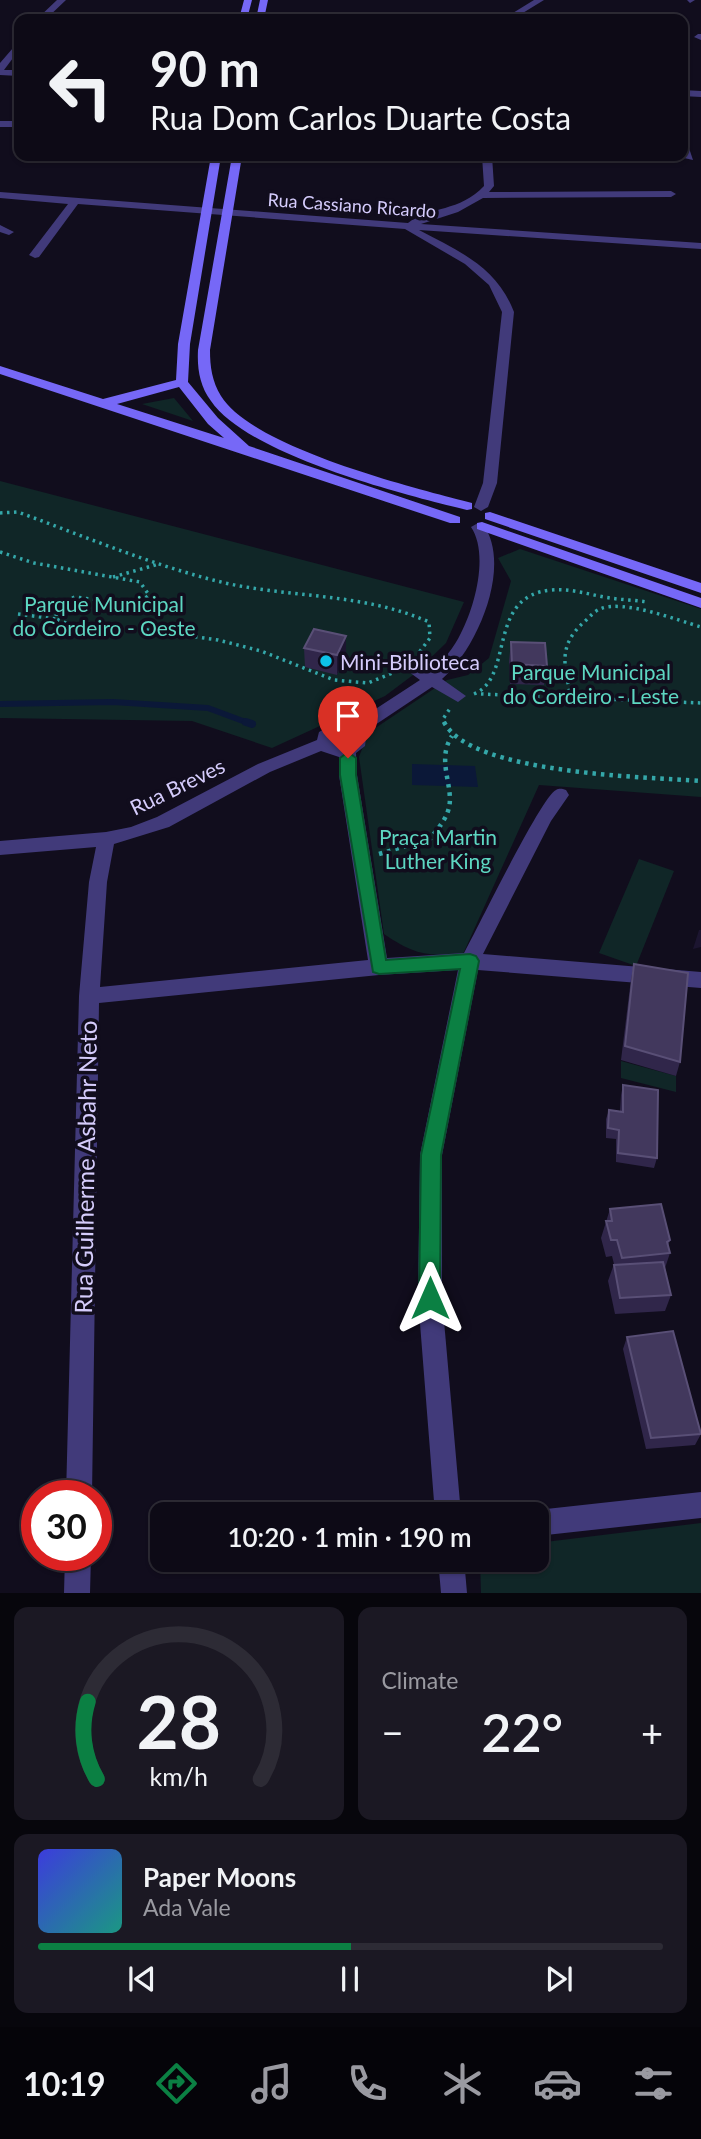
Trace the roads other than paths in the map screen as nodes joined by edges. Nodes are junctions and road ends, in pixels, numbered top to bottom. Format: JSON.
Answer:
{"nodes":[{"id":1,"x":62,"y":0,"type":"edge"},
{"id":2,"x":540,"y":0,"type":"edge"},
{"id":3,"x":247,"y":3,"type":"edge"},
{"id":4,"x":263,"y":3,"type":"edge"},
{"id":5,"x":47,"y":14,"type":"edge"},
{"id":6,"x":516,"y":14,"type":"edge"},
{"id":7,"x":14,"y":51,"type":"edge"},
{"id":8,"x":0,"y":71,"type":"edge"},
{"id":9,"x":215,"y":161,"type":"edge"},
{"id":10,"x":236,"y":161,"type":"edge"},
{"id":11,"x":487,"y":161,"type":"edge"},
{"id":12,"x":671,"y":194,"type":"dead end"},
{"id":13,"x":0,"y":195,"type":"edge"},
{"id":14,"x":481,"y":195,"type":"junction"},
{"id":15,"x":75,"y":201,"type":"junction"},
{"id":16,"x":206,"y":210,"type":"junction"},
{"id":17,"x":227,"y":212,"type":"junction"},
{"id":18,"x":403,"y":226,"type":"junction"},
{"id":19,"x":685,"y":246,"type":"junction"},
{"id":20,"x":701,"y":246,"type":"edge"},
{"id":21,"x":35,"y":255,"type":"dead end"},
{"id":22,"x":701,"y":255,"type":"edge"},
{"id":23,"x":184,"y":344,"type":"junction"},
{"id":24,"x":205,"y":346,"type":"junction"},
{"id":25,"x":182,"y":362,"type":"junction"},
{"id":26,"x":204,"y":362,"type":"junction"},
{"id":27,"x":0,"y":370,"type":"edge"},
{"id":28,"x":182,"y":382,"type":"junction"},
{"id":29,"x":104,"y":403,"type":"junction"},
{"id":30,"x":244,"y":449,"type":"junction"},
{"id":31,"x":480,"y":516,"type":"junction"},
{"id":32,"x":455,"y":520,"type":"junction"},
{"id":33,"x":701,"y":588,"type":"edge"},
{"id":34,"x":701,"y":603,"type":"edge"},
{"id":35,"x":409,"y":666,"type":"road end"},
{"id":36,"x":432,"y":680,"type":"junction"},
{"id":37,"x":457,"y":696,"type":"road end"},
{"id":38,"x":353,"y":731,"type":"junction"},
{"id":39,"x":325,"y":743,"type":"junction"},
{"id":40,"x":348,"y":751,"type":"junction"},
{"id":41,"x":561,"y":795,"type":"dead end"},
{"id":42,"x":106,"y":839,"type":"junction"},
{"id":43,"x":0,"y":848,"type":"edge"},
{"id":44,"x":470,"y":961,"type":"junction"},
{"id":45,"x":379,"y":967,"type":"junction"},
{"id":46,"x":701,"y":980,"type":"edge"},
{"id":47,"x":89,"y":996,"type":"junction"},
{"id":48,"x":79,"y":1480,"type":"edge"},
{"id":49,"x":447,"y":1502,"type":"edge"},
{"id":50,"x":701,"y":1505,"type":"edge"},
{"id":51,"x":549,"y":1522,"type":"edge"},
{"id":52,"x":78,"y":1571,"type":"edge"},
{"id":53,"x":453,"y":1572,"type":"edge"},
{"id":54,"x":77,"y":1593,"type":"edge"},
{"id":55,"x":454,"y":1593,"type":"edge"}],
"edges":[{"from":1,"to":5,"type":"street"},
{"from":2,"to":6,"type":"street"},
{"from":3,"to":4,"type":"street"},
{"from":7,"to":8,"type":"street"},
{"from":9,"to":16,"type":"street"},
{"from":10,"to":17,"type":"street"},
{"from":11,"to":14,"type":"street"},
{"from":12,"to":14,"type":"street"},
{"from":13,"to":15,"type":"street","name":"Rua Cassiano Ricardo"},
{"from":14,"to":18,"type":"street"},
{"from":15,"to":16,"type":"street","name":"Rua Cassiano Ricardo"},
{"from":15,"to":21,"type":"street"},
{"from":16,"to":17,"type":"street","name":"Rua Cassiano Ricardo"},
{"from":16,"to":23,"type":"street"},
{"from":17,"to":18,"type":"street","name":"Rua Cassiano Ricardo"},
{"from":17,"to":24,"type":"street"},
{"from":18,"to":19,"type":"street","name":"Rua Cassiano Ricardo"},
{"from":18,"to":31,"type":"street"},
{"from":19,"to":20,"type":"street","name":"Rua Cassiano Ricardo"},
{"from":19,"to":22,"type":"street"},
{"from":23,"to":24,"type":"street"},
{"from":23,"to":25,"type":"street"},
{"from":24,"to":26,"type":"street"},
{"from":25,"to":26,"type":"street"},
{"from":25,"to":28,"type":"street"},
{"from":26,"to":31,"type":"street"},
{"from":27,"to":29,"type":"street"},
{"from":28,"to":29,"type":"street"},
{"from":28,"to":30,"type":"street"},
{"from":29,"to":30,"type":"street"},
{"from":30,"to":32,"type":"street"},
{"from":31,"to":32,"type":"street"},
{"from":31,"to":32,"type":"street"},
{"from":31,"to":33,"type":"street"},
{"from":31,"to":34,"type":"street"},
{"from":31,"to":36,"type":"street"},
{"from":35,"to":36,"type":"street"},
{"from":36,"to":37,"type":"street"},
{"from":36,"to":38,"type":"street"},
{"from":38,"to":39,"type":"street"},
{"from":38,"to":40,"type":"street"},
{"from":39,"to":40,"type":"street"},
{"from":39,"to":42,"type":"street","name":"Rua Breves"},
{"from":40,"to":45,"type":"street"},
{"from":41,"to":44,"type":"street"},
{"from":42,"to":43,"type":"street","name":"Rua Breves"},
{"from":42,"to":47,"type":"street","name":"Rua Guilherme Asbahr Neto"},
{"from":44,"to":45,"type":"street"},
{"from":44,"to":46,"type":"street"},
{"from":44,"to":49,"type":"street"},
{"from":45,"to":47,"type":"street"},
{"from":47,"to":48,"type":"street","name":"Rua Guilherme Asbahr Neto"},
{"from":50,"to":51,"type":"street"},
{"from":52,"to":54,"type":"street"},
{"from":53,"to":55,"type":"street"}]}
